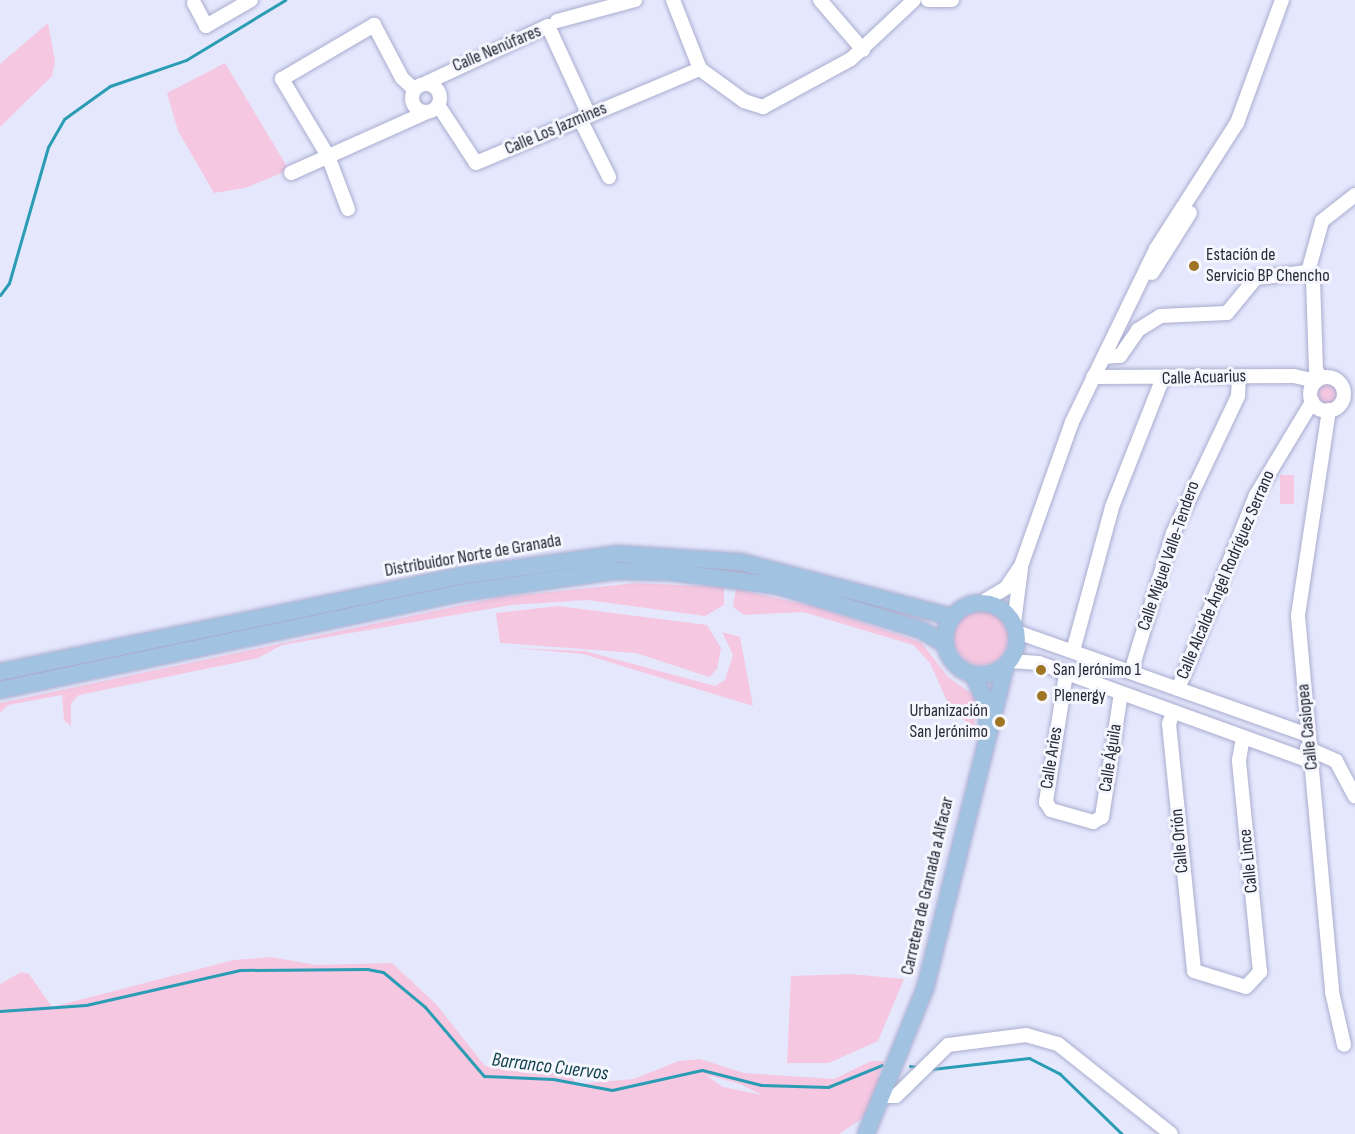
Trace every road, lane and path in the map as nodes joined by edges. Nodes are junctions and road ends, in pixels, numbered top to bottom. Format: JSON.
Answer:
{"nodes":[{"id":1,"x":251,"y":0,"type":"edge"},
{"id":2,"x":635,"y":0,"type":"edge"},
{"id":3,"x":673,"y":0,"type":"edge"},
{"id":4,"x":820,"y":0,"type":"edge"},
{"id":5,"x":914,"y":0,"type":"edge"},
{"id":6,"x":928,"y":0,"type":"edge"},
{"id":7,"x":952,"y":0,"type":"edge"},
{"id":8,"x":1282,"y":0,"type":"edge"},
{"id":9,"x":194,"y":3,"type":"dead end"},
{"id":10,"x":557,"y":21,"type":"dead end"},
{"id":11,"x":863,"y":50,"type":"junction"},
{"id":12,"x":700,"y":69,"type":"junction"},
{"id":13,"x":420,"y":86,"type":"junction"},
{"id":14,"x":438,"y":105,"type":"junction"},
{"id":15,"x":426,"y":113,"type":"junction"},
{"id":16,"x":584,"y":117,"type":"junction"},
{"id":17,"x":327,"y":156,"type":"junction"},
{"id":18,"x":291,"y":173,"type":"dead end"},
{"id":19,"x":609,"y":177,"type":"dead end"},
{"id":20,"x":1355,"y":195,"type":"edge"},
{"id":21,"x":348,"y":209,"type":"dead end"},
{"id":22,"x":1313,"y":280,"type":"dead end"},
{"id":23,"x":1104,"y":357,"type":"junction"},
{"id":24,"x":1093,"y":377,"type":"junction"},
{"id":25,"x":1239,"y":377,"type":"junction"},
{"id":26,"x":1318,"y":379,"type":"junction"},
{"id":27,"x":1162,"y":380,"type":"junction"},
{"id":28,"x":1312,"y":402,"type":"junction"},
{"id":29,"x":1329,"y":410,"type":"junction"},
{"id":30,"x":1021,"y":566,"type":"junction"},
{"id":31,"x":981,"y":603,"type":"junction"},
{"id":32,"x":952,"y":617,"type":"junction"},
{"id":33,"x":1016,"y":628,"type":"junction"},
{"id":34,"x":1046,"y":642,"type":"junction"},
{"id":35,"x":945,"y":644,"type":"junction"},
{"id":36,"x":1073,"y":651,"type":"junction"},
{"id":37,"x":1038,"y":663,"type":"junction"},
{"id":38,"x":1008,"y":664,"type":"junction"},
{"id":39,"x":0,"y":672,"type":"edge"},
{"id":40,"x":1131,"y":672,"type":"junction"},
{"id":41,"x":973,"y":674,"type":"junction"},
{"id":42,"x":1066,"y":674,"type":"junction"},
{"id":43,"x":1179,"y":689,"type":"junction"},
{"id":44,"x":0,"y":690,"type":"edge"},
{"id":45,"x":1121,"y":693,"type":"junction"},
{"id":46,"x":1172,"y":712,"type":"junction"},
{"id":47,"x":988,"y":728,"type":"junction"},
{"id":48,"x":1243,"y":737,"type":"junction"},
{"id":49,"x":1307,"y":748,"type":"junction"},
{"id":50,"x":1355,"y":796,"type":"edge"},
{"id":51,"x":1099,"y":821,"type":"joint"},
{"id":52,"x":1253,"y":984,"type":"joint"},
{"id":53,"x":1344,"y":1045,"type":"dead end"},
{"id":54,"x":883,"y":1096,"type":"junction"},
{"id":55,"x":866,"y":1134,"type":"edge"},
{"id":56,"x":1171,"y":1134,"type":"edge"}],
"edges":[{"from":1,"to":9,"type":"street"},
{"from":2,"to":10,"type":"street"},
{"from":3,"to":12,"type":"street"},
{"from":4,"to":11,"type":"street"},
{"from":5,"to":11,"type":"street"},
{"from":6,"to":7,"type":"street"},
{"from":8,"to":23,"type":"street"},
{"from":11,"to":12,"type":"street"},
{"from":12,"to":16,"type":"street","name":"Calle Los Jazmines"},
{"from":13,"to":14,"type":"street"},
{"from":13,"to":15,"type":"street"},
{"from":13,"to":16,"type":"street","name":"Calle Nenúfares"},
{"from":13,"to":17,"type":"street"},
{"from":14,"to":15,"type":"street"},
{"from":14,"to":16,"type":"street","name":"Calle Los Jazmines"},
{"from":15,"to":17,"type":"street"},
{"from":16,"to":19,"type":"street"},
{"from":17,"to":18,"type":"street"},
{"from":17,"to":21,"type":"street"},
{"from":20,"to":23,"type":"street"},
{"from":22,"to":26,"type":"street"},
{"from":23,"to":24,"type":"street"},
{"from":24,"to":27,"type":"street","name":"Calle Acuarius"},
{"from":24,"to":30,"type":"street"},
{"from":25,"to":26,"type":"street","name":"Calle Acuarius"},
{"from":25,"to":27,"type":"street","name":"Calle Acuarius"},
{"from":25,"to":40,"type":"street","name":"Calle Miguel Valle-Tendero"},
{"from":26,"to":28,"type":"street"},
{"from":26,"to":29,"type":"street"},
{"from":27,"to":36,"type":"street"},
{"from":28,"to":29,"type":"street"},
{"from":28,"to":43,"type":"street","name":"Calle Alcalde Ángel Rodríguez Serrano"},
{"from":29,"to":49,"type":"street","name":"Calle Casiopea"},
{"from":30,"to":31,"type":"street"},
{"from":30,"to":33,"type":"street"},
{"from":31,"to":32,"type":"main road"},
{"from":31,"to":33,"type":"main road"},
{"from":32,"to":35,"type":"main road"},
{"from":32,"to":39,"type":"main road","name":"Distribuidor Norte de Granada"},
{"from":33,"to":34,"type":"street"},
{"from":33,"to":38,"type":"main road"},
{"from":34,"to":36,"type":"street"},
{"from":34,"to":37,"type":"street"},
{"from":35,"to":41,"type":"main road"},
{"from":35,"to":44,"type":"main road","name":"Distribuidor Norte de Granada"},
{"from":36,"to":40,"type":"street"},
{"from":37,"to":38,"type":"street"},
{"from":37,"to":42,"type":"street"},
{"from":38,"to":41,"type":"main road"},
{"from":38,"to":47,"type":"main road","name":"Carretera de Granada a Alfacar"},
{"from":40,"to":43,"type":"street"},
{"from":41,"to":47,"type":"main road","name":"Carretera de Granada a Alfacar"},
{"from":42,"to":45,"type":"street"},
{"from":42,"to":51,"type":"street","name":"Calle Aries"},
{"from":43,"to":46,"type":"street","name":"Calle Alcalde Ángel Rodríguez Serrano"},
{"from":43,"to":49,"type":"street"},
{"from":45,"to":46,"type":"street"},
{"from":45,"to":51,"type":"street","name":"Calle Águila"},
{"from":46,"to":48,"type":"street"},
{"from":46,"to":52,"type":"street","name":"Calle Orión"},
{"from":47,"to":54,"type":"main road","name":"Carretera de Granada a Alfacar"},
{"from":48,"to":49,"type":"street"},
{"from":48,"to":52,"type":"street","name":"Calle Lince"},
{"from":49,"to":50,"type":"street"},
{"from":49,"to":53,"type":"street","name":"Calle Casiopea"},
{"from":54,"to":55,"type":"main road","name":"Carretera de Granada a Alfacar"},
{"from":54,"to":56,"type":"street"}]}
